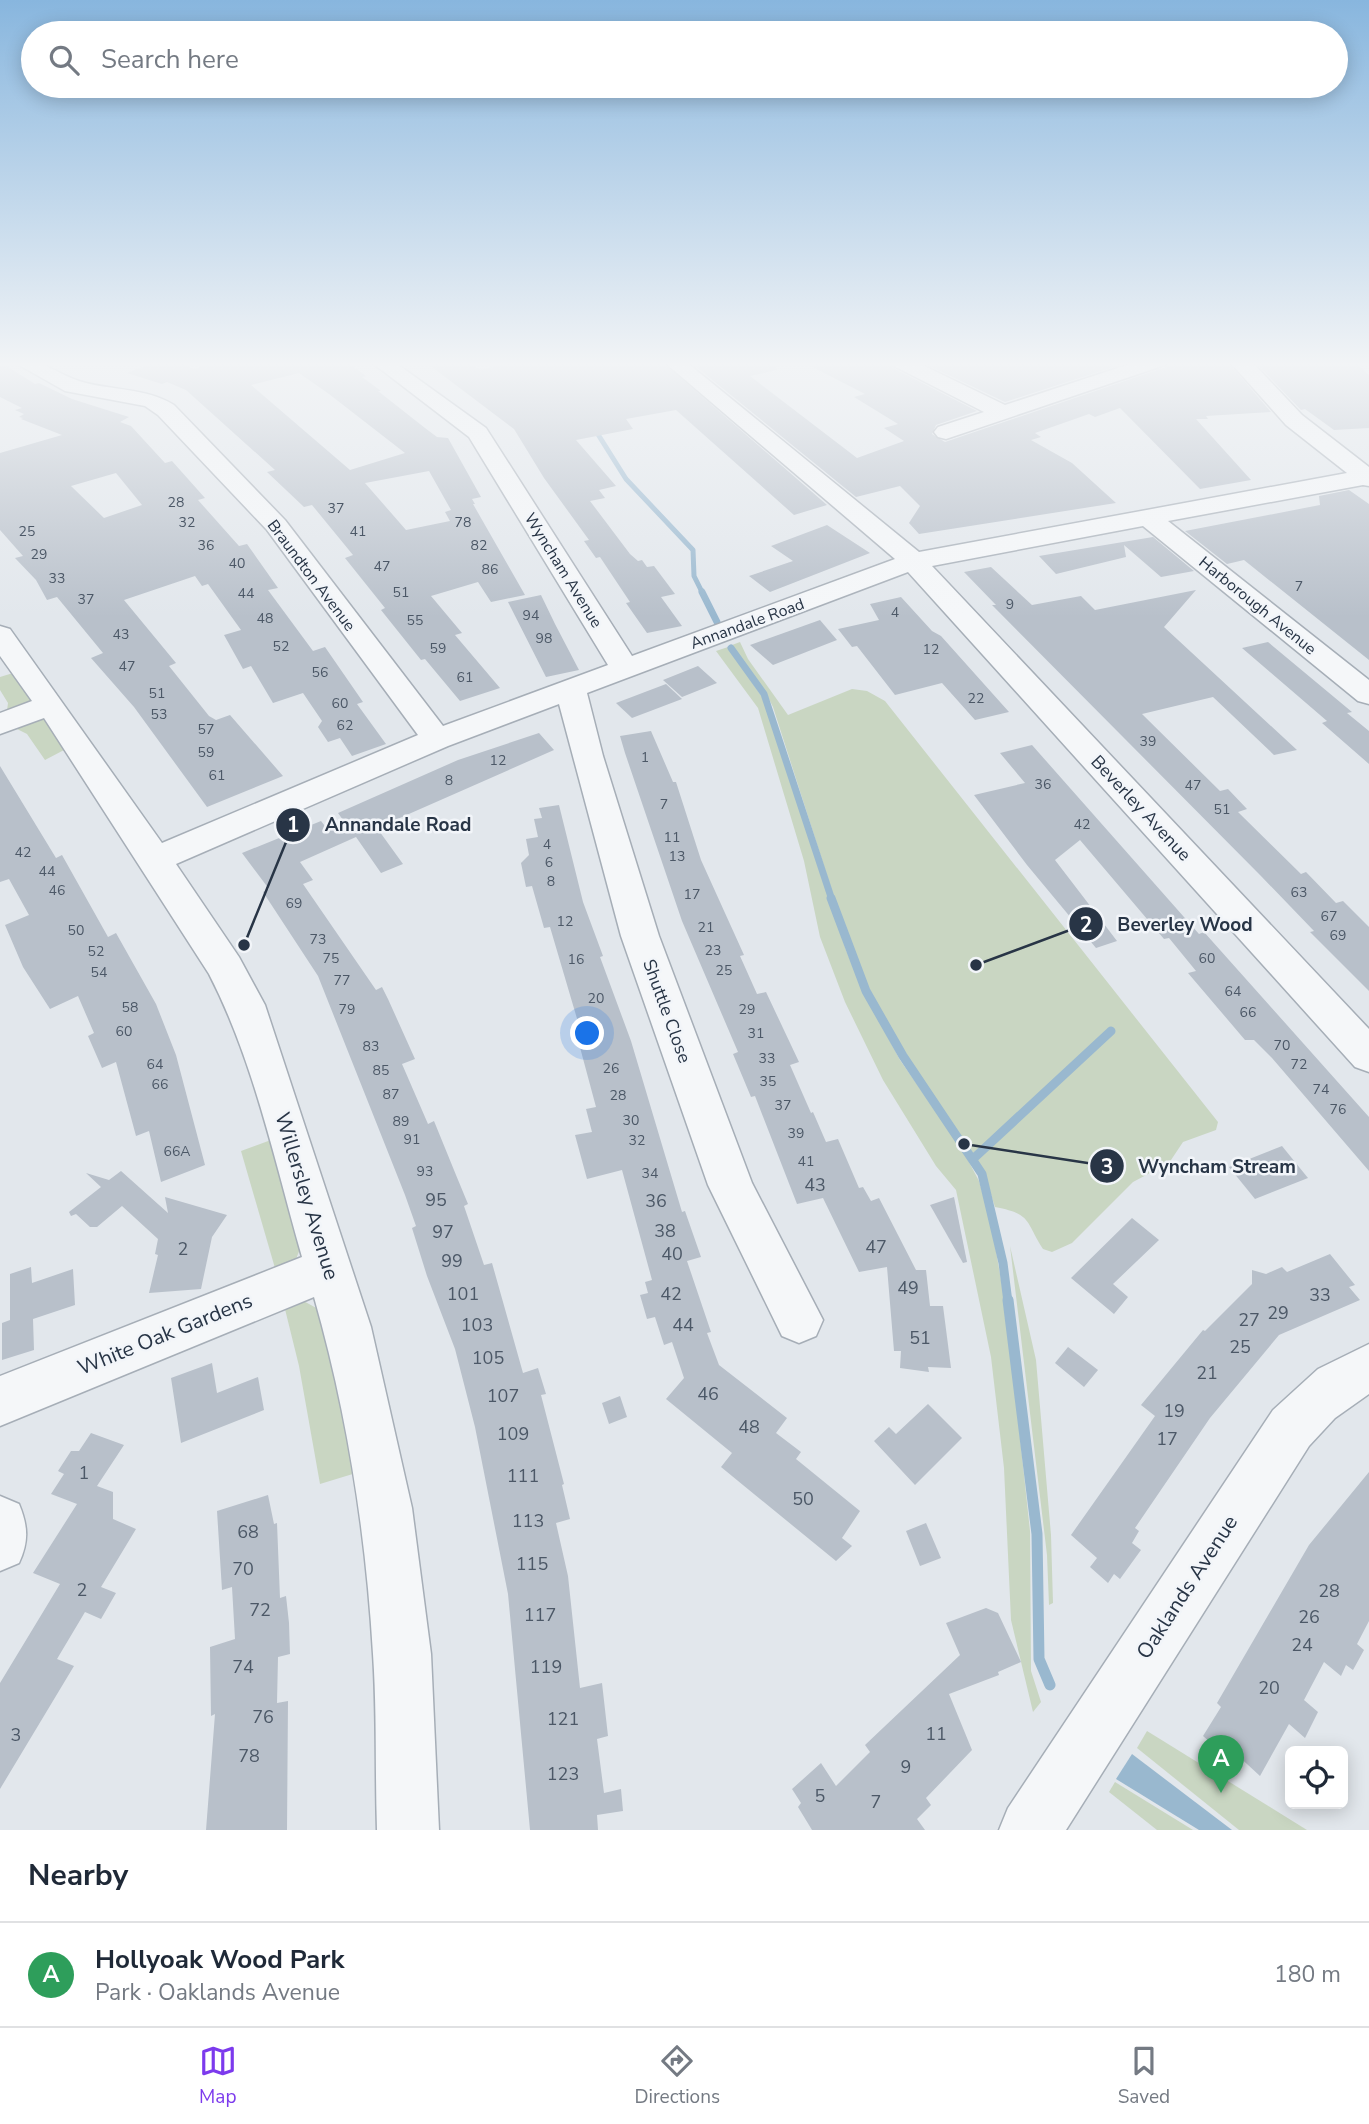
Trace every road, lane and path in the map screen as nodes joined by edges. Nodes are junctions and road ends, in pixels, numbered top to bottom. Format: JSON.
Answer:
{"nodes":[{"id":1,"x":201,"y":446,"type":"edge"},
{"id":2,"x":486,"y":446,"type":"edge"},
{"id":3,"x":776,"y":446,"type":"edge"},
{"id":4,"x":1327,"y":446,"type":"edge"},
{"id":5,"x":1367,"y":478,"type":"edge"},
{"id":6,"x":1146,"y":516,"type":"junction"},
{"id":7,"x":913,"y":561,"type":"junction"},
{"id":8,"x":0,"y":635,"type":"edge"},
{"id":9,"x":625,"y":668,"type":"junction"},
{"id":10,"x":571,"y":689,"type":"junction"},
{"id":11,"x":1369,"y":695,"type":"edge"},
{"id":12,"x":51,"y":705,"type":"junction"},
{"id":13,"x":0,"y":724,"type":"edge"},
{"id":14,"x":437,"y":738,"type":"junction"},
{"id":15,"x":154,"y":860,"type":"junction"},
{"id":16,"x":1369,"y":1056,"type":"edge"},
{"id":17,"x":330,"y":1268,"type":"junction"},
{"id":18,"x":799,"y":1320,"type":"dead end"},
{"id":19,"x":1369,"y":1368,"type":"edge"},
{"id":20,"x":0,"y":1401,"type":"edge"},
{"id":21,"x":0,"y":1523,"type":"edge"},
{"id":22,"x":0,"y":1544,"type":"edge"},
{"id":23,"x":408,"y":1830,"type":"edge"},
{"id":24,"x":1030,"y":1830,"type":"edge"}],
"edges":[{"from":1,"to":14,"type":"street","name":"Braundton Avenue"},
{"from":2,"to":9,"type":"street","name":"Wyncham Avenue"},
{"from":3,"to":7,"type":"street","name":"Beverley Avenue"},
{"from":4,"to":5,"type":"street"},
{"from":5,"to":6,"type":"street","name":"Annandale Road"},
{"from":6,"to":7,"type":"street","name":"Annandale Road"},
{"from":6,"to":11,"type":"street","name":"Harborough Avenue"},
{"from":7,"to":9,"type":"street","name":"Annandale Road"},
{"from":7,"to":16,"type":"street","name":"Beverley Avenue"},
{"from":8,"to":12,"type":"street","name":"Willersley Avenue"},
{"from":9,"to":10,"type":"street","name":"Annandale Road"},
{"from":10,"to":14,"type":"street","name":"Annandale Road"},
{"from":10,"to":18,"type":"street","name":"Shuttle Close"},
{"from":12,"to":13,"type":"street"},
{"from":12,"to":15,"type":"street","name":"Willersley Avenue"},
{"from":14,"to":15,"type":"street","name":"Annandale Road"},
{"from":15,"to":17,"type":"street","name":"Willersley Avenue"},
{"from":17,"to":20,"type":"street","name":"White Oak Gardens"},
{"from":17,"to":23,"type":"street","name":"Willersley Avenue"},
{"from":19,"to":24,"type":"street","name":"Oaklands Avenue"},
{"from":21,"to":22,"type":"street"}]}
